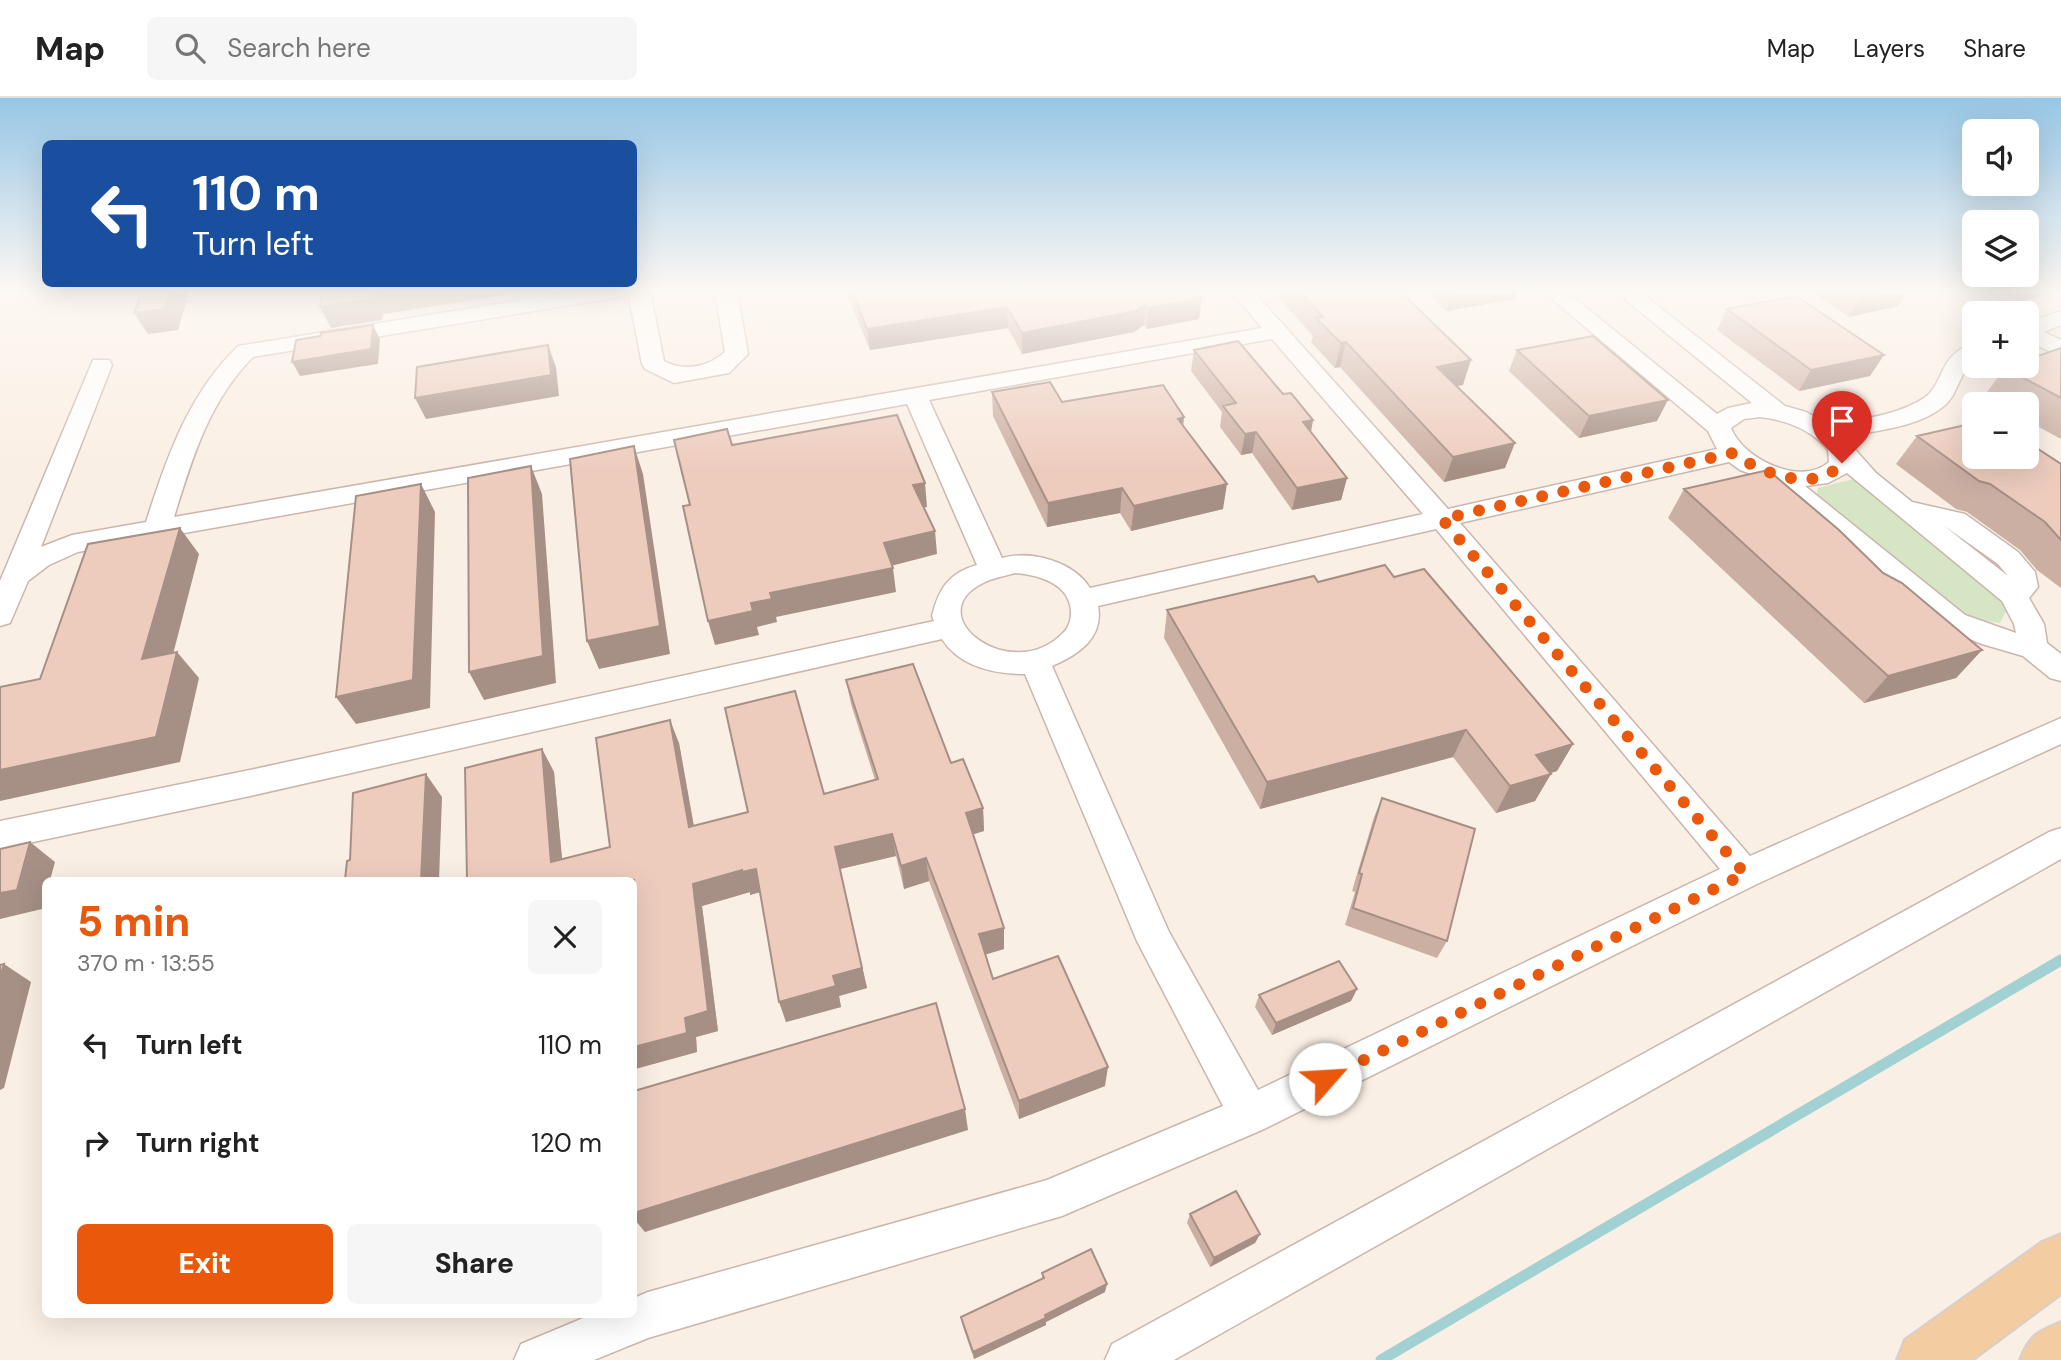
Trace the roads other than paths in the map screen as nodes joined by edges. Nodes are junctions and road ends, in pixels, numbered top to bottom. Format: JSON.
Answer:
{"nodes":[{"id":1,"x":247,"y":351,"type":"edge"},
{"id":2,"x":650,"y":351,"type":"edge"},
{"id":3,"x":736,"y":351,"type":"edge"},
{"id":4,"x":1166,"y":351,"type":"edge"},
{"id":5,"x":1293,"y":351,"type":"edge"},
{"id":6,"x":1625,"y":351,"type":"edge"},
{"id":7,"x":1700,"y":351,"type":"edge"},
{"id":8,"x":1962,"y":359,"type":"edge"},
{"id":9,"x":101,"y":365,"type":"dead end"},
{"id":10,"x":914,"y":394,"type":"junction"},
{"id":11,"x":1777,"y":412,"type":"junction"},
{"id":12,"x":1719,"y":428,"type":"junction"},
{"id":13,"x":1835,"y":443,"type":"junction"},
{"id":14,"x":1733,"y":453,"type":"junction"},
{"id":15,"x":1773,"y":473,"type":"junction"},
{"id":16,"x":1442,"y":519,"type":"junction"},
{"id":17,"x":1838,"y":528,"type":"junction"},
{"id":18,"x":157,"y":529,"type":"junction"},
{"id":19,"x":992,"y":568,"type":"junction"},
{"id":20,"x":1848,"y":569,"type":"edge"},
{"id":21,"x":16,"y":576,"type":"junction"},
{"id":22,"x":1084,"y":599,"type":"junction"},
{"id":23,"x":1885,"y":599,"type":"edge"},
{"id":24,"x":0,"y":616,"type":"edge"},
{"id":25,"x":1955,"y":622,"type":"junction"},
{"id":26,"x":947,"y":628,"type":"junction"},
{"id":27,"x":2033,"y":648,"type":"junction"},
{"id":28,"x":1035,"y":662,"type":"junction"},
{"id":29,"x":2061,"y":670,"type":"edge"},
{"id":30,"x":2061,"y":730,"type":"edge"},
{"id":31,"x":0,"y":835,"type":"edge"},
{"id":32,"x":2061,"y":842,"type":"edge"},
{"id":33,"x":1745,"y":874,"type":"junction"},
{"id":34,"x":1250,"y":1115,"type":"junction"},
{"id":35,"x":2061,"y":1261,"type":"edge"},
{"id":36,"x":2061,"y":1350,"type":"edge"},
{"id":37,"x":537,"y":1360,"type":"edge"},
{"id":38,"x":1128,"y":1360,"type":"edge"},
{"id":39,"x":1925,"y":1360,"type":"edge"},
{"id":40,"x":2048,"y":1360,"type":"edge"}],
"edges":[{"from":1,"to":18,"type":"lane"},
{"from":2,"to":3,"type":"lane"},
{"from":4,"to":10,"type":"lane"},
{"from":5,"to":16,"type":"lane"},
{"from":6,"to":12,"type":"lane"},
{"from":7,"to":11,"type":"lane"},
{"from":8,"to":13,"type":"lane"},
{"from":9,"to":21,"type":"lane"},
{"from":10,"to":18,"type":"lane"},
{"from":10,"to":19,"type":"lane"},
{"from":11,"to":12,"type":"lane"},
{"from":11,"to":13,"type":"lane"},
{"from":12,"to":14,"type":"lane"},
{"from":13,"to":15,"type":"lane"},
{"from":13,"to":27,"type":"lane"},
{"from":14,"to":15,"type":"lane"},
{"from":14,"to":16,"type":"lane"},
{"from":15,"to":17,"type":"lane"},
{"from":16,"to":22,"type":"lane"},
{"from":16,"to":33,"type":"lane"},
{"from":17,"to":20,"type":"lane"},
{"from":17,"to":25,"type":"lane"},
{"from":18,"to":21,"type":"lane"},
{"from":19,"to":22,"type":"lane"},
{"from":19,"to":26,"type":"lane"},
{"from":21,"to":24,"type":"lane"},
{"from":22,"to":28,"type":"lane"},
{"from":23,"to":25,"type":"lane"},
{"from":25,"to":27,"type":"lane"},
{"from":26,"to":28,"type":"lane"},
{"from":26,"to":31,"type":"lane"},
{"from":27,"to":29,"type":"lane"},
{"from":28,"to":34,"type":"lane"},
{"from":30,"to":33,"type":"lane"},
{"from":32,"to":38,"type":"lane"},
{"from":33,"to":34,"type":"lane"},
{"from":34,"to":37,"type":"lane"},
{"from":35,"to":39,"type":"main road"},
{"from":36,"to":40,"type":"main road"}]}
